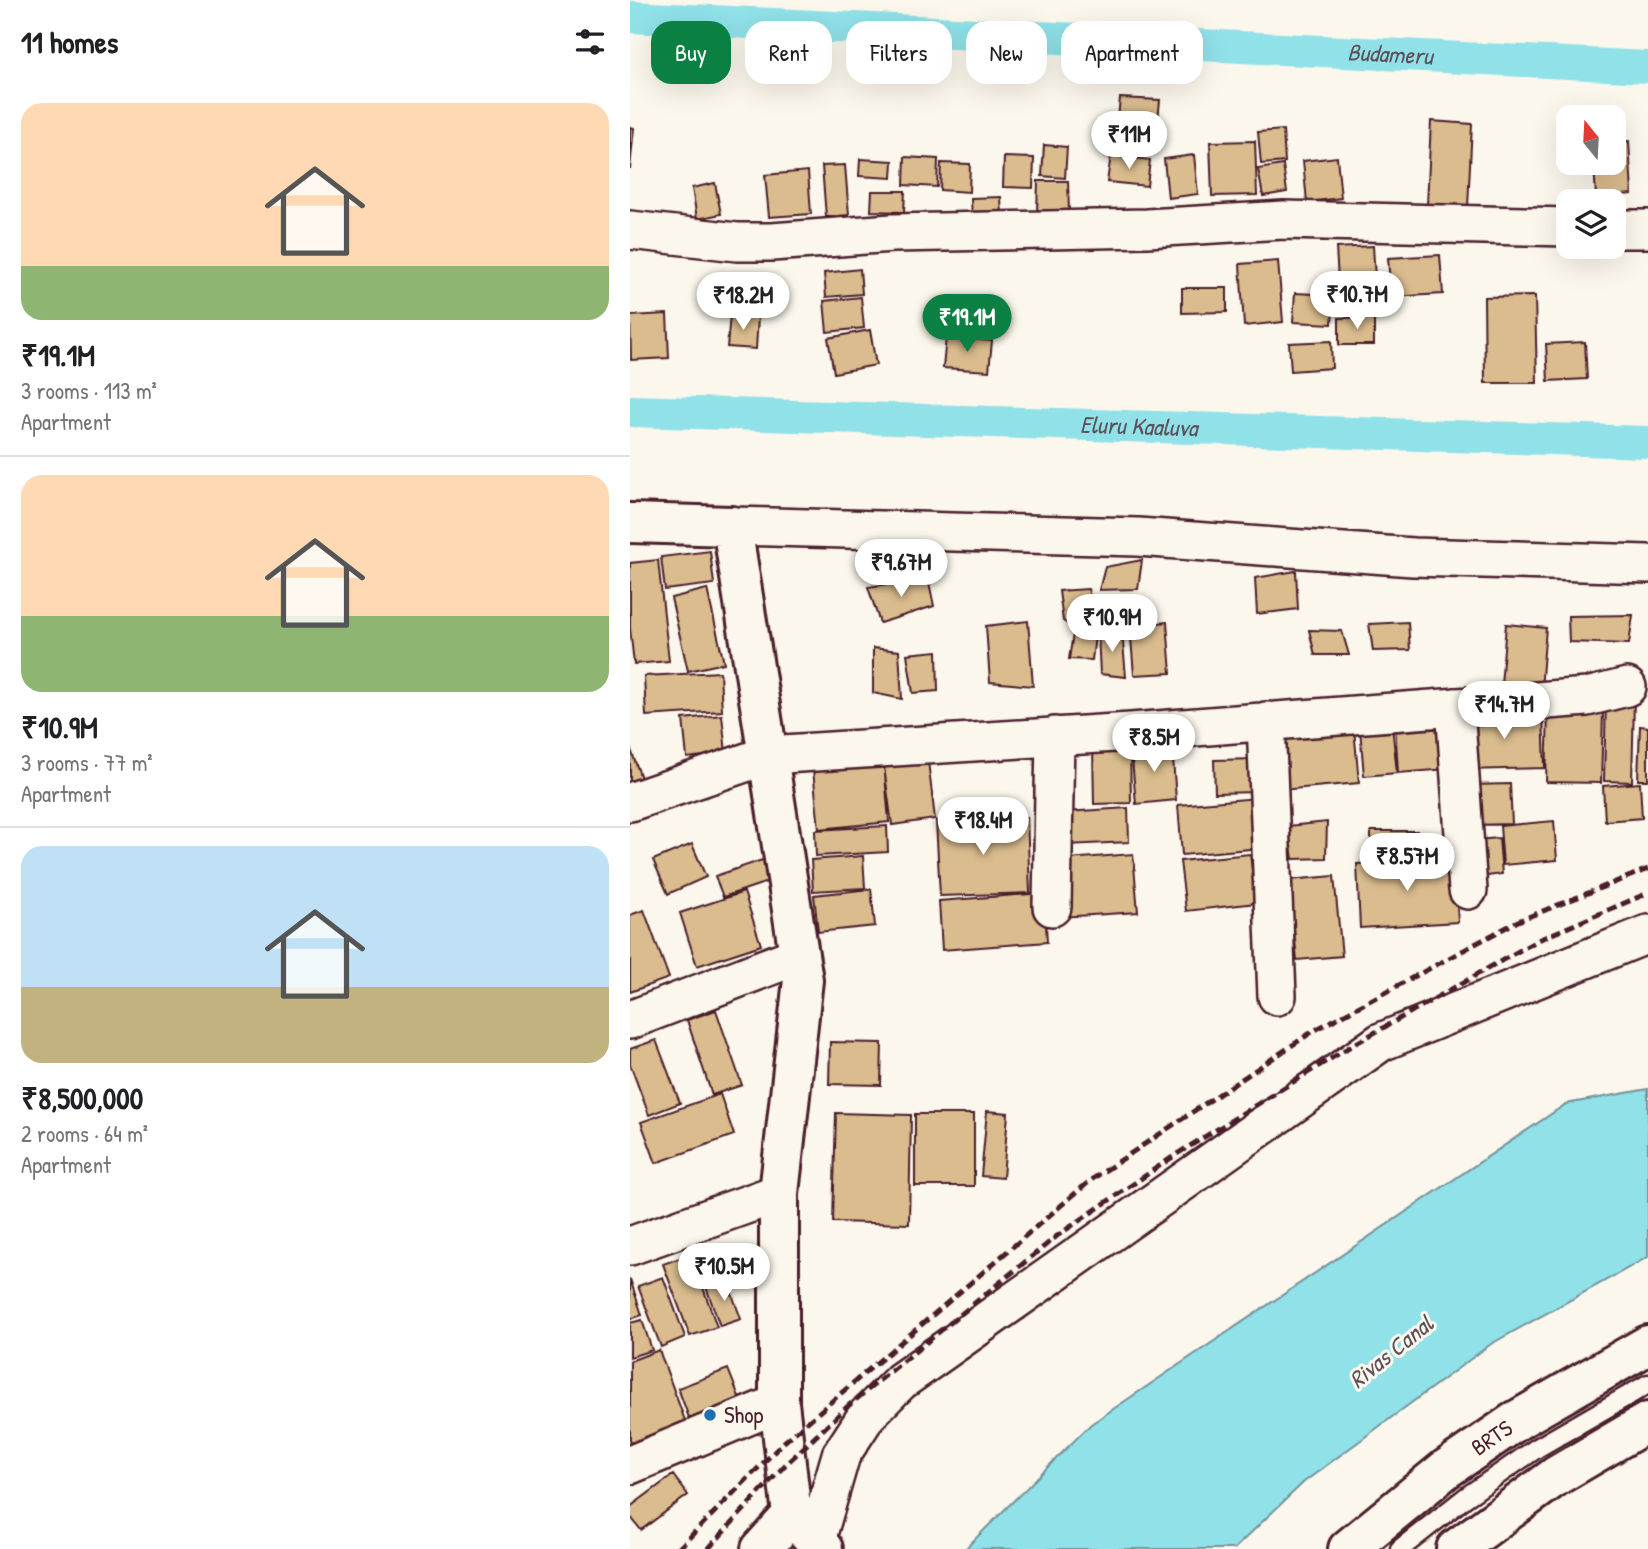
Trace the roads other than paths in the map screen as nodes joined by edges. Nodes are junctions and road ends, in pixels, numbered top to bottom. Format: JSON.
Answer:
{"nodes":[{"id":1,"x":1556,"y":227,"type":"edge"},
{"id":2,"x":1626,"y":229,"type":"edge"},
{"id":3,"x":1648,"y":229,"type":"edge"},
{"id":4,"x":630,"y":230,"type":"edge"},
{"id":5,"x":630,"y":523,"type":"edge"},
{"id":6,"x":732,"y":526,"type":"junction"},
{"id":7,"x":1648,"y":564,"type":"edge"},
{"id":8,"x":1627,"y":687,"type":"dead end"},
{"id":9,"x":1455,"y":707,"type":"junction"},
{"id":10,"x":1266,"y":721,"type":"junction"},
{"id":11,"x":1055,"y":736,"type":"junction"},
{"id":12,"x":768,"y":755,"type":"junction"},
{"id":13,"x":630,"y":802,"type":"edge"},
{"id":14,"x":1468,"y":890,"type":"dead end"},
{"id":15,"x":1052,"y":907,"type":"dead end"},
{"id":16,"x":1648,"y":934,"type":"edge"},
{"id":17,"x":799,"y":955,"type":"junction"},
{"id":18,"x":1277,"y":996,"type":"dead end"},
{"id":19,"x":630,"y":1020,"type":"edge"},
{"id":20,"x":779,"y":1193,"type":"junction"},
{"id":21,"x":630,"y":1246,"type":"edge"},
{"id":22,"x":1648,"y":1345,"type":"edge"},
{"id":23,"x":1648,"y":1384,"type":"edge"},
{"id":24,"x":779,"y":1403,"type":"junction"},
{"id":25,"x":1648,"y":1422,"type":"edge"},
{"id":26,"x":630,"y":1465,"type":"edge"},
{"id":27,"x":810,"y":1535,"type":"edge"},
{"id":28,"x":761,"y":1549,"type":"edge"},
{"id":29,"x":1348,"y":1549,"type":"edge"},
{"id":30,"x":1400,"y":1549,"type":"edge"},
{"id":31,"x":1456,"y":1549,"type":"edge"}],
"edges":[{"from":1,"to":4,"type":"street"},
{"from":2,"to":3,"type":"street"},
{"from":5,"to":6,"type":"street"},
{"from":6,"to":7,"type":"street"},
{"from":6,"to":12,"type":"street"},
{"from":8,"to":9,"type":"street"},
{"from":9,"to":10,"type":"street"},
{"from":9,"to":14,"type":"street"},
{"from":10,"to":11,"type":"street"},
{"from":10,"to":18,"type":"street"},
{"from":11,"to":12,"type":"street"},
{"from":11,"to":15,"type":"street"},
{"from":12,"to":13,"type":"street"},
{"from":12,"to":17,"type":"street"},
{"from":16,"to":27,"type":"street"},
{"from":17,"to":19,"type":"street"},
{"from":17,"to":20,"type":"street"},
{"from":20,"to":21,"type":"street"},
{"from":20,"to":24,"type":"street"},
{"from":22,"to":29,"type":"street","name":"BRTS"},
{"from":23,"to":30,"type":"lane","name":"BRTS"},
{"from":24,"to":26,"type":"street"},
{"from":24,"to":27,"type":"street"},
{"from":25,"to":31,"type":"street"},
{"from":27,"to":28,"type":"street"}]}
